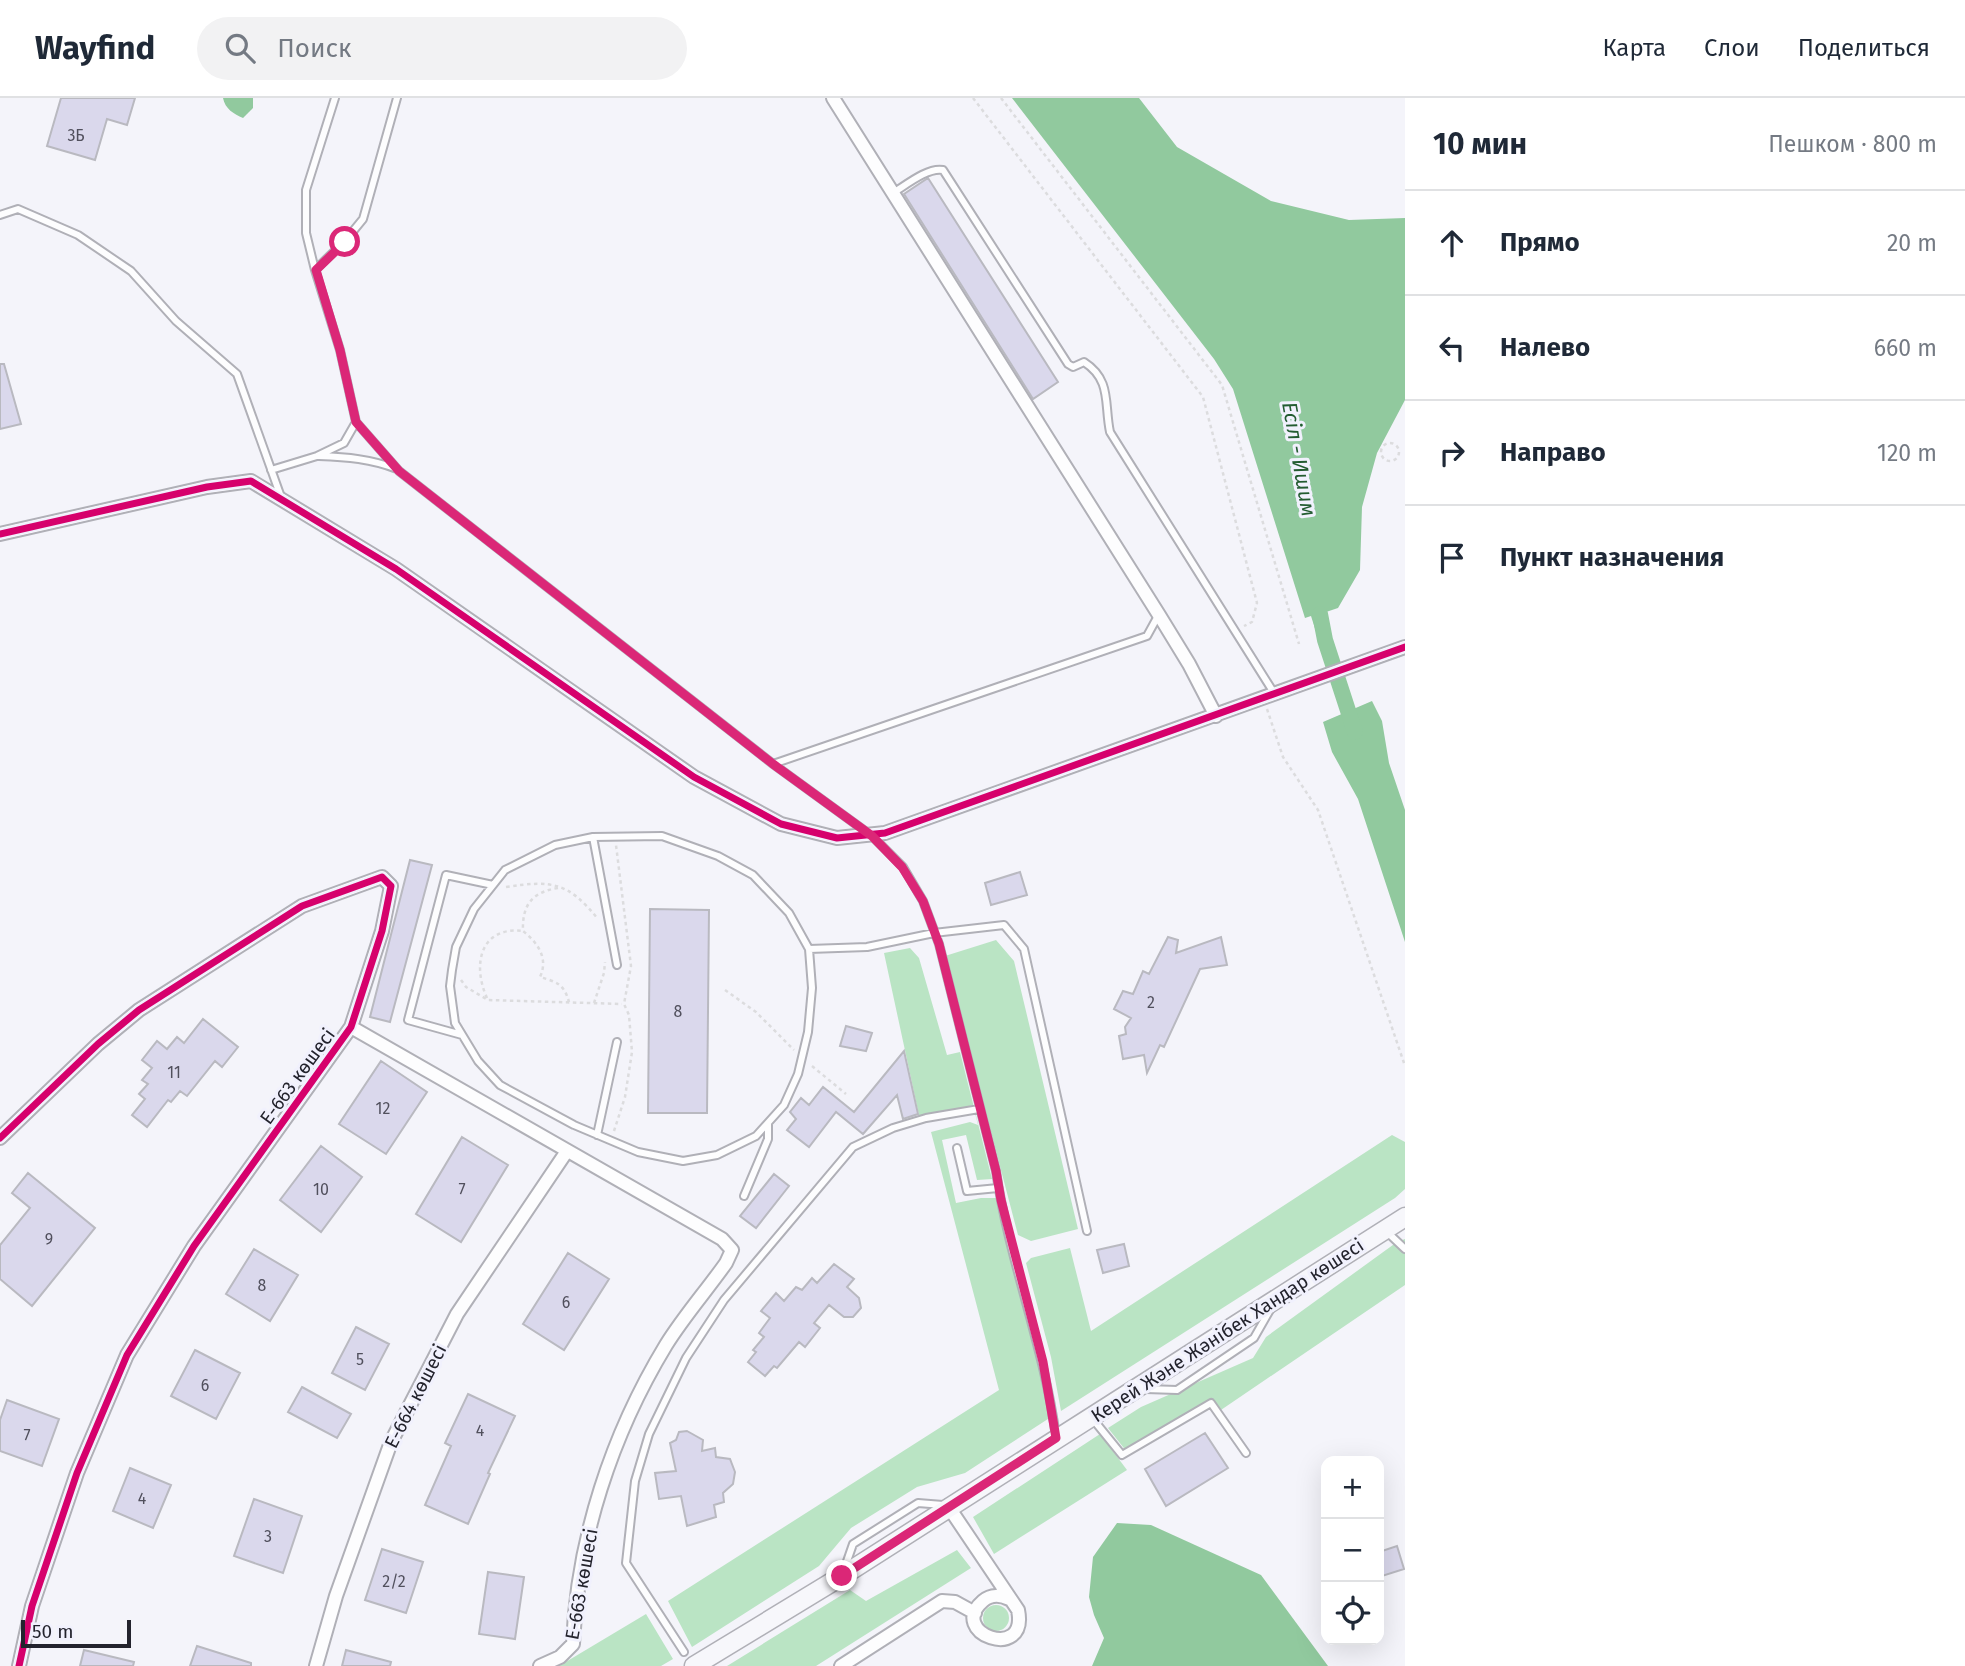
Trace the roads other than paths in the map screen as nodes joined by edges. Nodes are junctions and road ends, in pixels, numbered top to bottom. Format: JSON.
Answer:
{"nodes":[{"id":1,"x":335,"y":98,"type":"edge"},
{"id":2,"x":397,"y":98,"type":"edge"},
{"id":3,"x":833,"y":98,"type":"edge"},
{"id":4,"x":893,"y":193,"type":"junction"},
{"id":5,"x":0,"y":215,"type":"edge"},
{"id":6,"x":316,"y":270,"type":"junction"},
{"id":7,"x":356,"y":422,"type":"junction"},
{"id":8,"x":317,"y":456,"type":"junction"},
{"id":9,"x":271,"y":470,"type":"junction"},
{"id":10,"x":399,"y":471,"type":"junction"},
{"id":11,"x":281,"y":498,"type":"junction"},
{"id":12,"x":0,"y":534,"type":"edge"},
{"id":13,"x":1159,"y":615,"type":"junction"},
{"id":14,"x":1405,"y":647,"type":"edge"},
{"id":15,"x":1269,"y":697,"type":"junction"},
{"id":16,"x":1216,"y":716,"type":"junction"},
{"id":17,"x":773,"y":764,"type":"junction"},
{"id":18,"x":872,"y":836,"type":"junction"},
{"id":19,"x":593,"y":837,"type":"junction"},
{"id":20,"x":491,"y":887,"type":"junction"},
{"id":21,"x":934,"y":933,"type":"junction"},
{"id":22,"x":809,"y":949,"type":"junction"},
{"id":23,"x":617,"y":965,"type":"dead end"},
{"id":24,"x":351,"y":1027,"type":"junction"},
{"id":25,"x":463,"y":1035,"type":"junction"},
{"id":26,"x":617,"y":1042,"type":"dead end"},
{"id":27,"x":979,"y":1109,"type":"junction"},
{"id":28,"x":768,"y":1123,"type":"junction"},
{"id":29,"x":597,"y":1135,"type":"junction"},
{"id":30,"x":0,"y":1138,"type":"edge"},
{"id":31,"x":957,"y":1148,"type":"dead end"},
{"id":32,"x":567,"y":1151,"type":"junction"},
{"id":33,"x":998,"y":1188,"type":"junction"},
{"id":34,"x":744,"y":1196,"type":"dead end"},
{"id":35,"x":1405,"y":1217,"type":"edge"},
{"id":36,"x":1385,"y":1229,"type":"junction"},
{"id":37,"x":1087,"y":1231,"type":"dead end"},
{"id":38,"x":1405,"y":1249,"type":"edge"},
{"id":39,"x":1091,"y":1417,"type":"junction"},
{"id":40,"x":1056,"y":1438,"type":"junction"},
{"id":41,"x":1246,"y":1453,"type":"dead end"},
{"id":42,"x":948,"y":1506,"type":"junction"},
{"id":43,"x":1009,"y":1599,"type":"junction"},
{"id":44,"x":975,"y":1613,"type":"junction"},
{"id":45,"x":689,"y":1659,"type":"edge"},
{"id":46,"x":19,"y":1666,"type":"edge"},
{"id":47,"x":316,"y":1666,"type":"edge"},
{"id":48,"x":540,"y":1666,"type":"edge"},
{"id":49,"x":841,"y":1666,"type":"edge"}],
"edges":[{"from":1,"to":6,"type":"lane"},
{"from":2,"to":6,"type":"lane"},
{"from":3,"to":4,"type":"street"},
{"from":4,"to":13,"type":"street"},
{"from":4,"to":15,"type":"lane"},
{"from":5,"to":9,"type":"lane"},
{"from":6,"to":7,"type":"lane"},
{"from":7,"to":8,"type":"lane"},
{"from":7,"to":10,"type":"lane"},
{"from":8,"to":9,"type":"lane"},
{"from":8,"to":10,"type":"lane"},
{"from":9,"to":11,"type":"lane"},
{"from":10,"to":17,"type":"lane"},
{"from":11,"to":12,"type":"street"},
{"from":11,"to":18,"type":"street"},
{"from":13,"to":16,"type":"street"},
{"from":13,"to":17,"type":"lane"},
{"from":14,"to":15,"type":"street"},
{"from":15,"to":16,"type":"street"},
{"from":16,"to":18,"type":"street"},
{"from":17,"to":18,"type":"lane"},
{"from":18,"to":21,"type":"lane"},
{"from":19,"to":20,"type":"lane"},
{"from":19,"to":22,"type":"lane"},
{"from":19,"to":23,"type":"lane"},
{"from":20,"to":25,"type":"lane"},
{"from":20,"to":25,"type":"lane"},
{"from":21,"to":22,"type":"lane"},
{"from":21,"to":27,"type":"lane"},
{"from":21,"to":37,"type":"lane"},
{"from":22,"to":28,"type":"lane"},
{"from":24,"to":30,"type":"street","name":"Е-663 көшесі"},
{"from":24,"to":32,"type":"street","name":"Е-663 көшесі"},
{"from":24,"to":46,"type":"street","name":"Е-663 көшесі"},
{"from":25,"to":29,"type":"lane"},
{"from":26,"to":29,"type":"lane"},
{"from":27,"to":33,"type":"lane"},
{"from":27,"to":45,"type":"lane"},
{"from":28,"to":29,"type":"lane"},
{"from":28,"to":34,"type":"lane"},
{"from":31,"to":33,"type":"lane"},
{"from":32,"to":47,"type":"street","name":"Е-664 көшесі"},
{"from":32,"to":48,"type":"street","name":"Е-663 көшесі"},
{"from":33,"to":40,"type":"lane"},
{"from":35,"to":36,"type":"main road","name":"Керей Және Жәнібек Хандар көшесі"},
{"from":36,"to":38,"type":"lane"},
{"from":36,"to":39,"type":"main road","name":"Керей Және Жәнібек Хандар көшесі"},
{"from":39,"to":40,"type":"main road","name":"Керей Және Жәнібек Хандар көшесі"},
{"from":39,"to":41,"type":"lane"},
{"from":40,"to":42,"type":"main road","name":"Керей Және Жәнібек Хандар көшесі"},
{"from":42,"to":43,"type":"street"},
{"from":42,"to":45,"type":"main road","name":"Керей Және Жәнібек Хандар көшесі"},
{"from":43,"to":44,"type":"street"},
{"from":43,"to":44,"type":"street"},
{"from":44,"to":49,"type":"street"}]}
